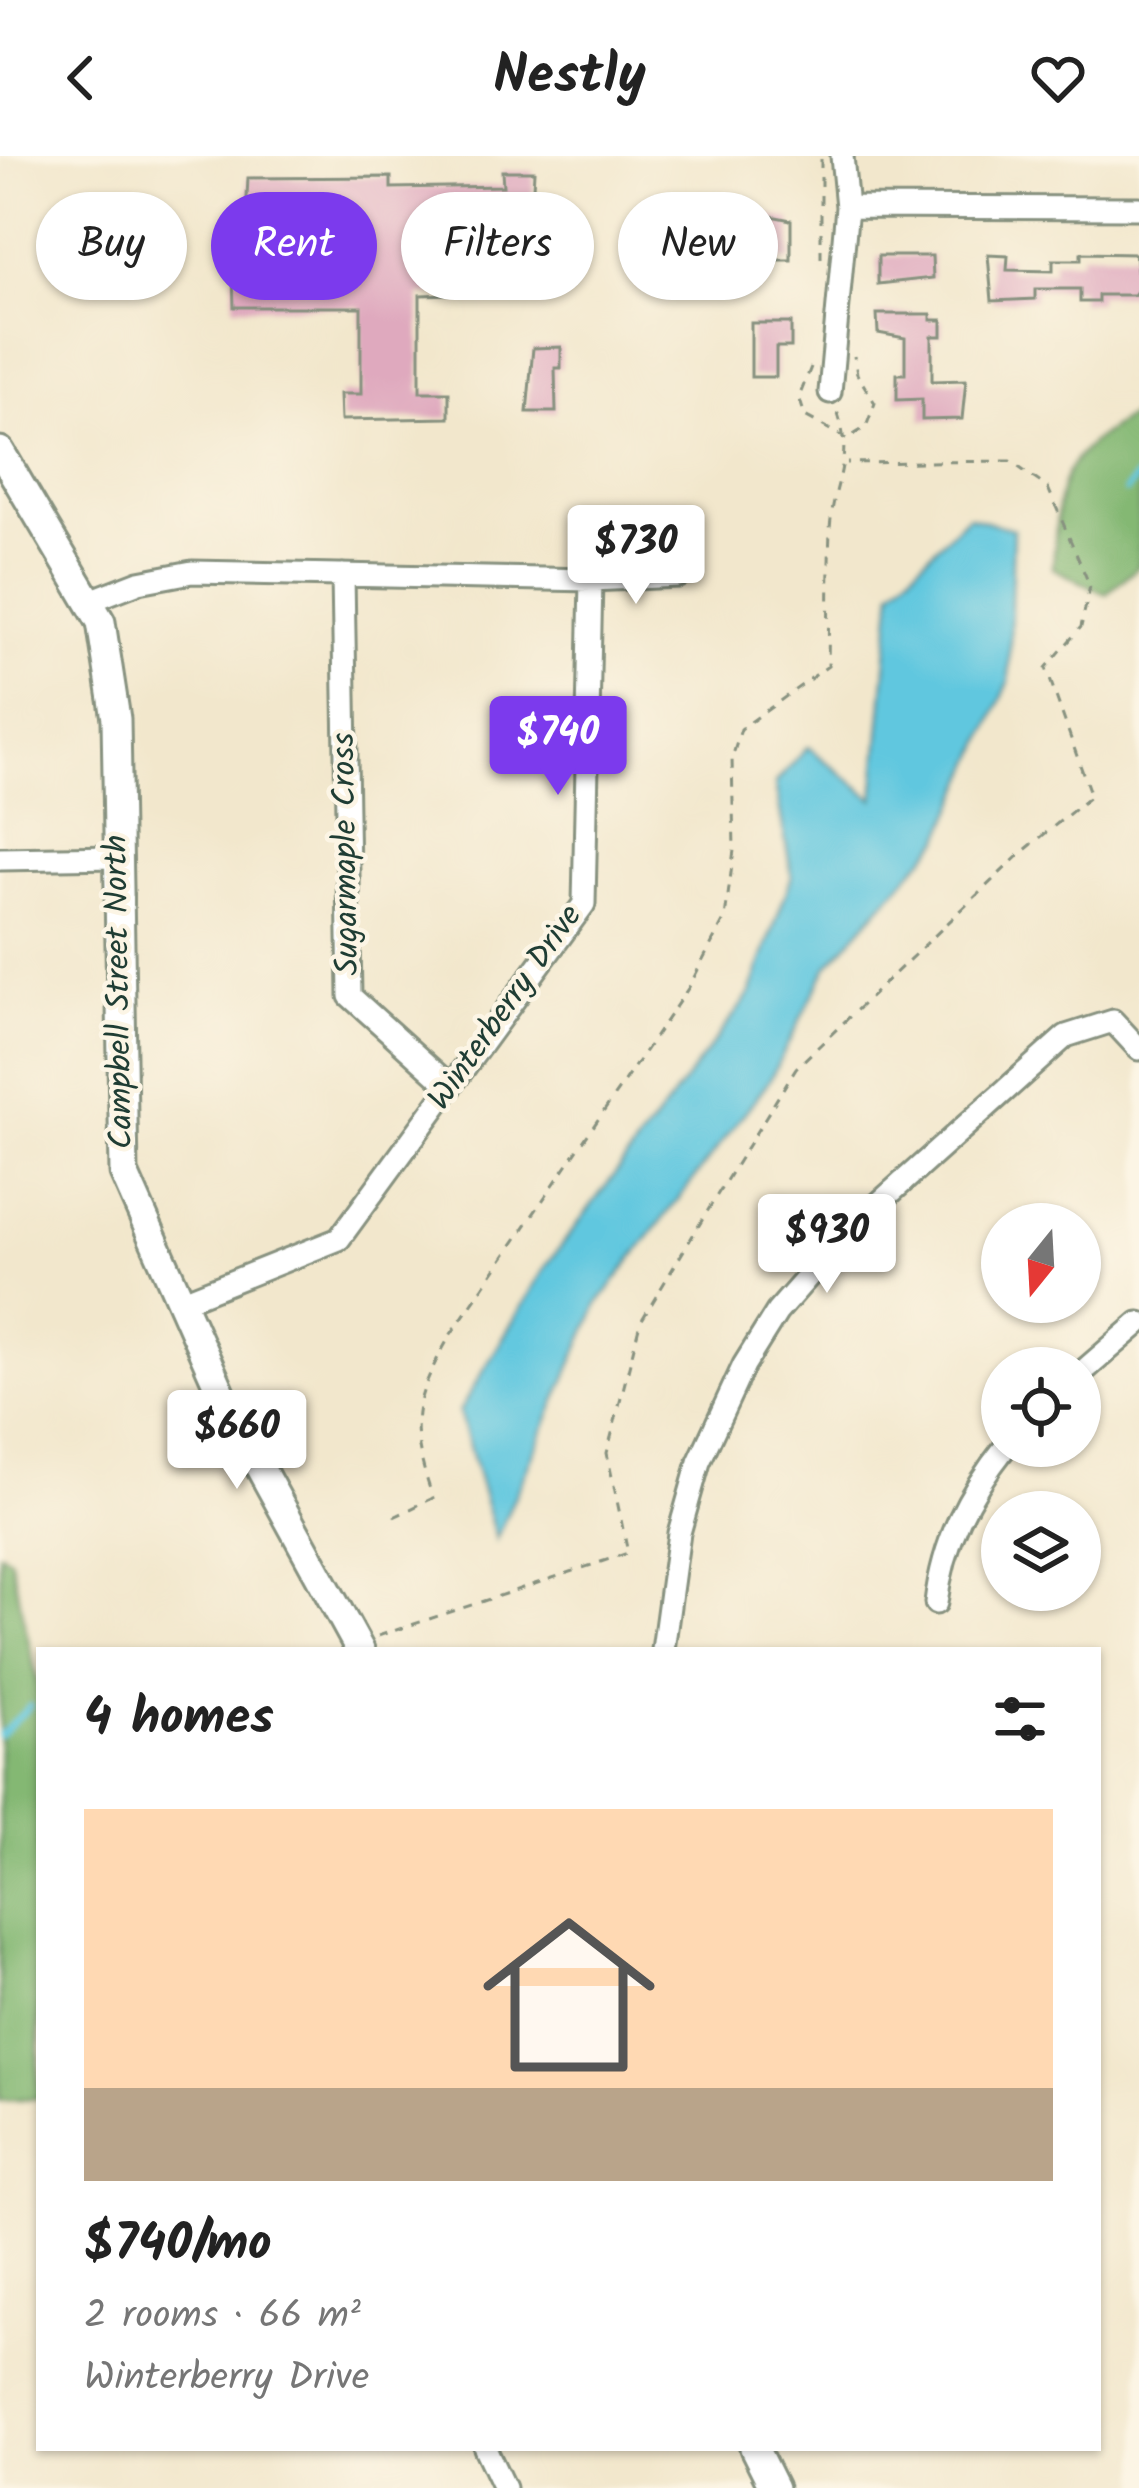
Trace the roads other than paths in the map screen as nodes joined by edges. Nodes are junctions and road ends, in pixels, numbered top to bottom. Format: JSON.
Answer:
{"nodes":[{"id":1,"x":842,"y":156,"type":"edge"},
{"id":2,"x":847,"y":207,"type":"junction"},
{"id":3,"x":1139,"y":208,"type":"edge"},
{"id":4,"x":830,"y":392,"type":"road end"},
{"id":5,"x":0,"y":451,"type":"edge"},
{"id":6,"x":343,"y":575,"type":"junction"},
{"id":7,"x":678,"y":576,"type":"dead end"},
{"id":8,"x":591,"y":580,"type":"junction"},
{"id":9,"x":90,"y":602,"type":"junction"},
{"id":10,"x":117,"y":857,"type":"junction"},
{"id":11,"x":0,"y":860,"type":"edge"},
{"id":12,"x":1139,"y":1049,"type":"edge"},
{"id":13,"x":451,"y":1088,"type":"junction"},
{"id":14,"x":181,"y":1302,"type":"junction"},
{"id":15,"x":1139,"y":1323,"type":"edge"},
{"id":16,"x":1101,"y":1356,"type":"edge"},
{"id":17,"x":989,"y":1467,"type":"edge"},
{"id":18,"x":936,"y":1603,"type":"dead end"},
{"id":19,"x":358,"y":1647,"type":"edge"},
{"id":20,"x":663,"y":1647,"type":"edge"},
{"id":21,"x":486,"y":2451,"type":"edge"},
{"id":22,"x":755,"y":2451,"type":"edge"},
{"id":23,"x":504,"y":2488,"type":"edge"},
{"id":24,"x":773,"y":2488,"type":"edge"}],
"edges":[{"from":1,"to":2,"type":"street"},
{"from":2,"to":3,"type":"street"},
{"from":2,"to":4,"type":"street"},
{"from":5,"to":9,"type":"street","name":"Campbell Street North"},
{"from":6,"to":8,"type":"street"},
{"from":6,"to":9,"type":"street"},
{"from":6,"to":13,"type":"street","name":"Sugarmaple Cross"},
{"from":7,"to":8,"type":"street"},
{"from":8,"to":13,"type":"street","name":"Winterberry Drive"},
{"from":9,"to":10,"type":"street","name":"Campbell Street North"},
{"from":10,"to":11,"type":"street"},
{"from":10,"to":14,"type":"street","name":"Campbell Street North"},
{"from":12,"to":20,"type":"street"},
{"from":13,"to":14,"type":"street","name":"Winterberry Drive"},
{"from":14,"to":19,"type":"street","name":"Campbell Street North"},
{"from":15,"to":16,"type":"street"},
{"from":17,"to":18,"type":"street"},
{"from":21,"to":23,"type":"street"},
{"from":22,"to":24,"type":"street"}]}
